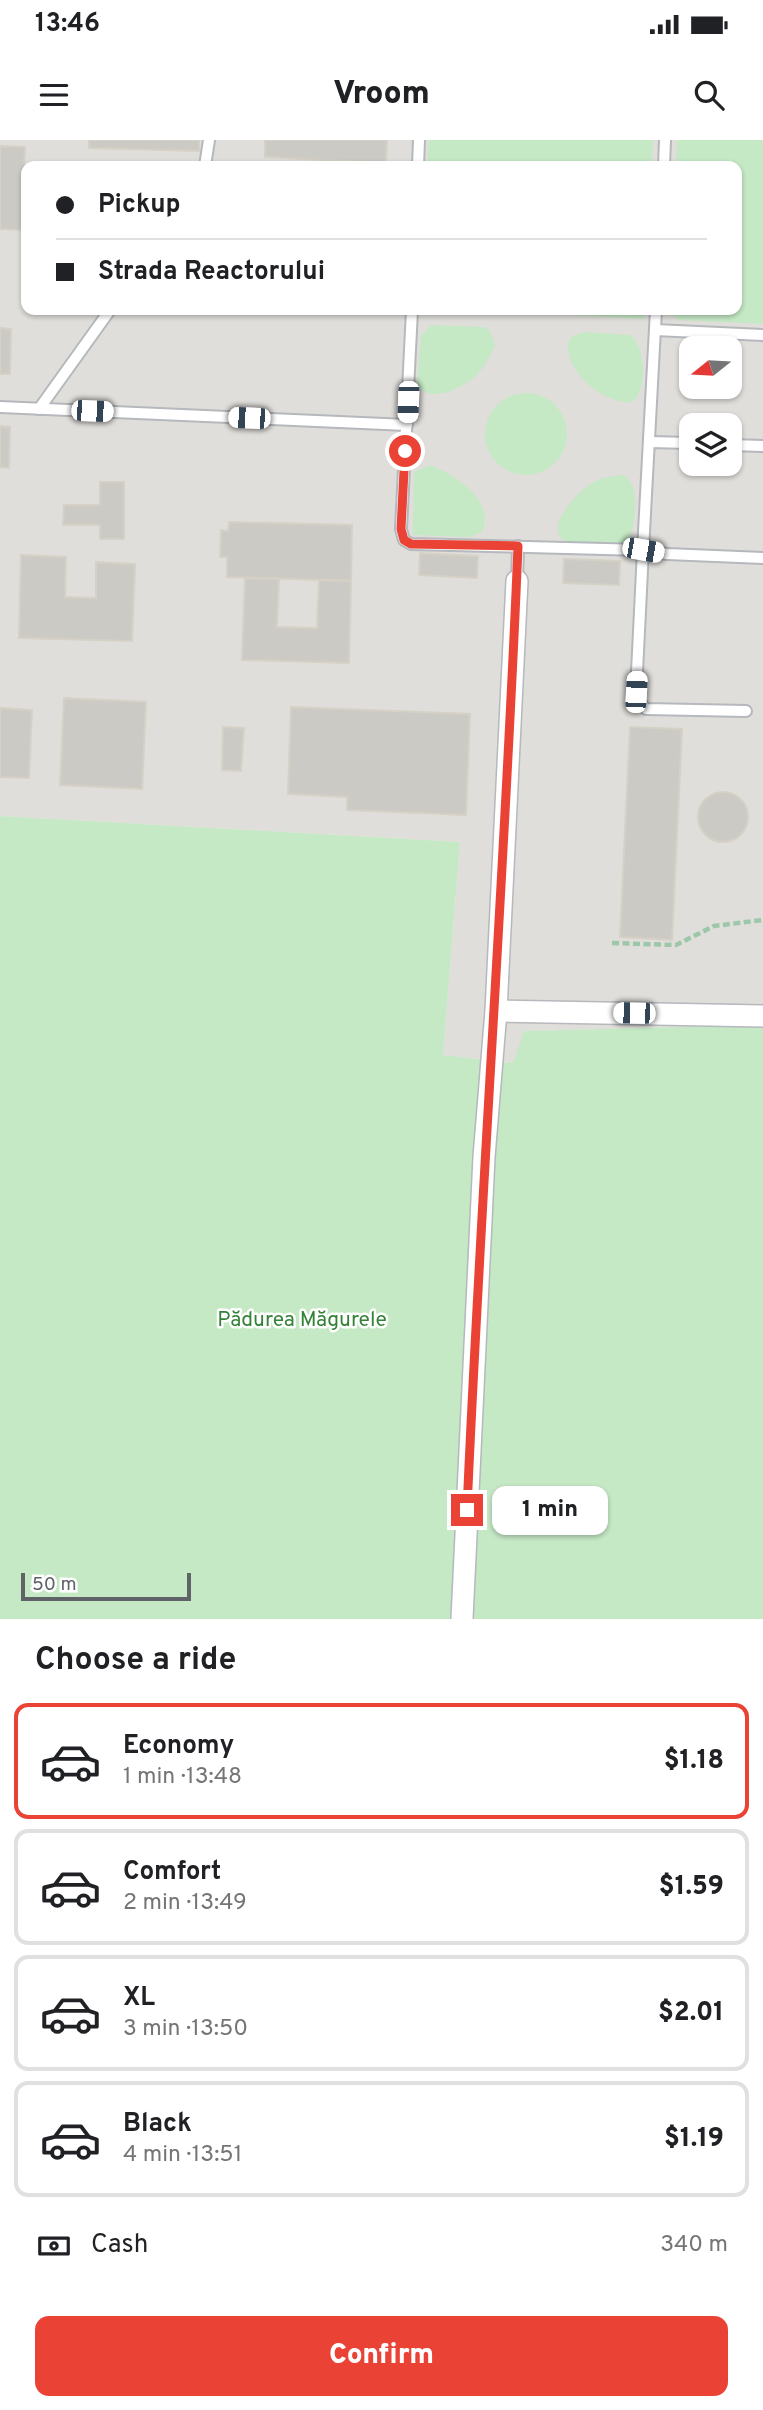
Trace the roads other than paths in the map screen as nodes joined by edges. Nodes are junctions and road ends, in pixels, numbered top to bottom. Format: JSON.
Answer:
{"nodes":[{"id":1,"x":209,"y":140,"type":"edge"},
{"id":2,"x":419,"y":140,"type":"edge"},
{"id":3,"x":665,"y":140,"type":"edge"},
{"id":4,"x":206,"y":161,"type":"edge"},
{"id":5,"x":418,"y":161,"type":"edge"},
{"id":6,"x":664,"y":161,"type":"edge"},
{"id":7,"x":106,"y":315,"type":"edge"},
{"id":8,"x":412,"y":315,"type":"edge"},
{"id":9,"x":656,"y":315,"type":"edge"},
{"id":10,"x":655,"y":330,"type":"junction"},
{"id":11,"x":763,"y":335,"type":"edge"},
{"id":12,"x":0,"y":407,"type":"edge"},
{"id":13,"x":39,"y":409,"type":"junction"},
{"id":14,"x":407,"y":425,"type":"junction"},
{"id":15,"x":649,"y":442,"type":"junction"},
{"id":16,"x":679,"y":443,"type":"edge"},
{"id":17,"x":742,"y":445,"type":"edge"},
{"id":18,"x":763,"y":446,"type":"edge"},
{"id":19,"x":518,"y":546,"type":"junction"},
{"id":20,"x":643,"y":550,"type":"junction"},
{"id":21,"x":763,"y":558,"type":"edge"},
{"id":22,"x":517,"y":581,"type":"joint"},
{"id":23,"x":746,"y":711,"type":"dead end"},
{"id":24,"x":496,"y":1011,"type":"junction"},
{"id":25,"x":763,"y":1016,"type":"edge"},
{"id":26,"x":462,"y":1619,"type":"edge"}],
"edges":[{"from":1,"to":4,"type":"lane"},
{"from":2,"to":5,"type":"lane"},
{"from":3,"to":6,"type":"lane"},
{"from":7,"to":13,"type":"lane"},
{"from":8,"to":14,"type":"lane"},
{"from":9,"to":10,"type":"lane"},
{"from":10,"to":11,"type":"lane"},
{"from":10,"to":15,"type":"lane"},
{"from":12,"to":13,"type":"lane"},
{"from":13,"to":14,"type":"lane"},
{"from":14,"to":19,"type":"lane"},
{"from":15,"to":16,"type":"lane"},
{"from":15,"to":20,"type":"lane"},
{"from":17,"to":18,"type":"lane"},
{"from":19,"to":20,"type":"lane"},
{"from":19,"to":22,"type":"lane"},
{"from":20,"to":21,"type":"lane"},
{"from":20,"to":23,"type":"lane"},
{"from":22,"to":24,"type":"street"},
{"from":24,"to":25,"type":"street"},
{"from":24,"to":26,"type":"street"}]}
